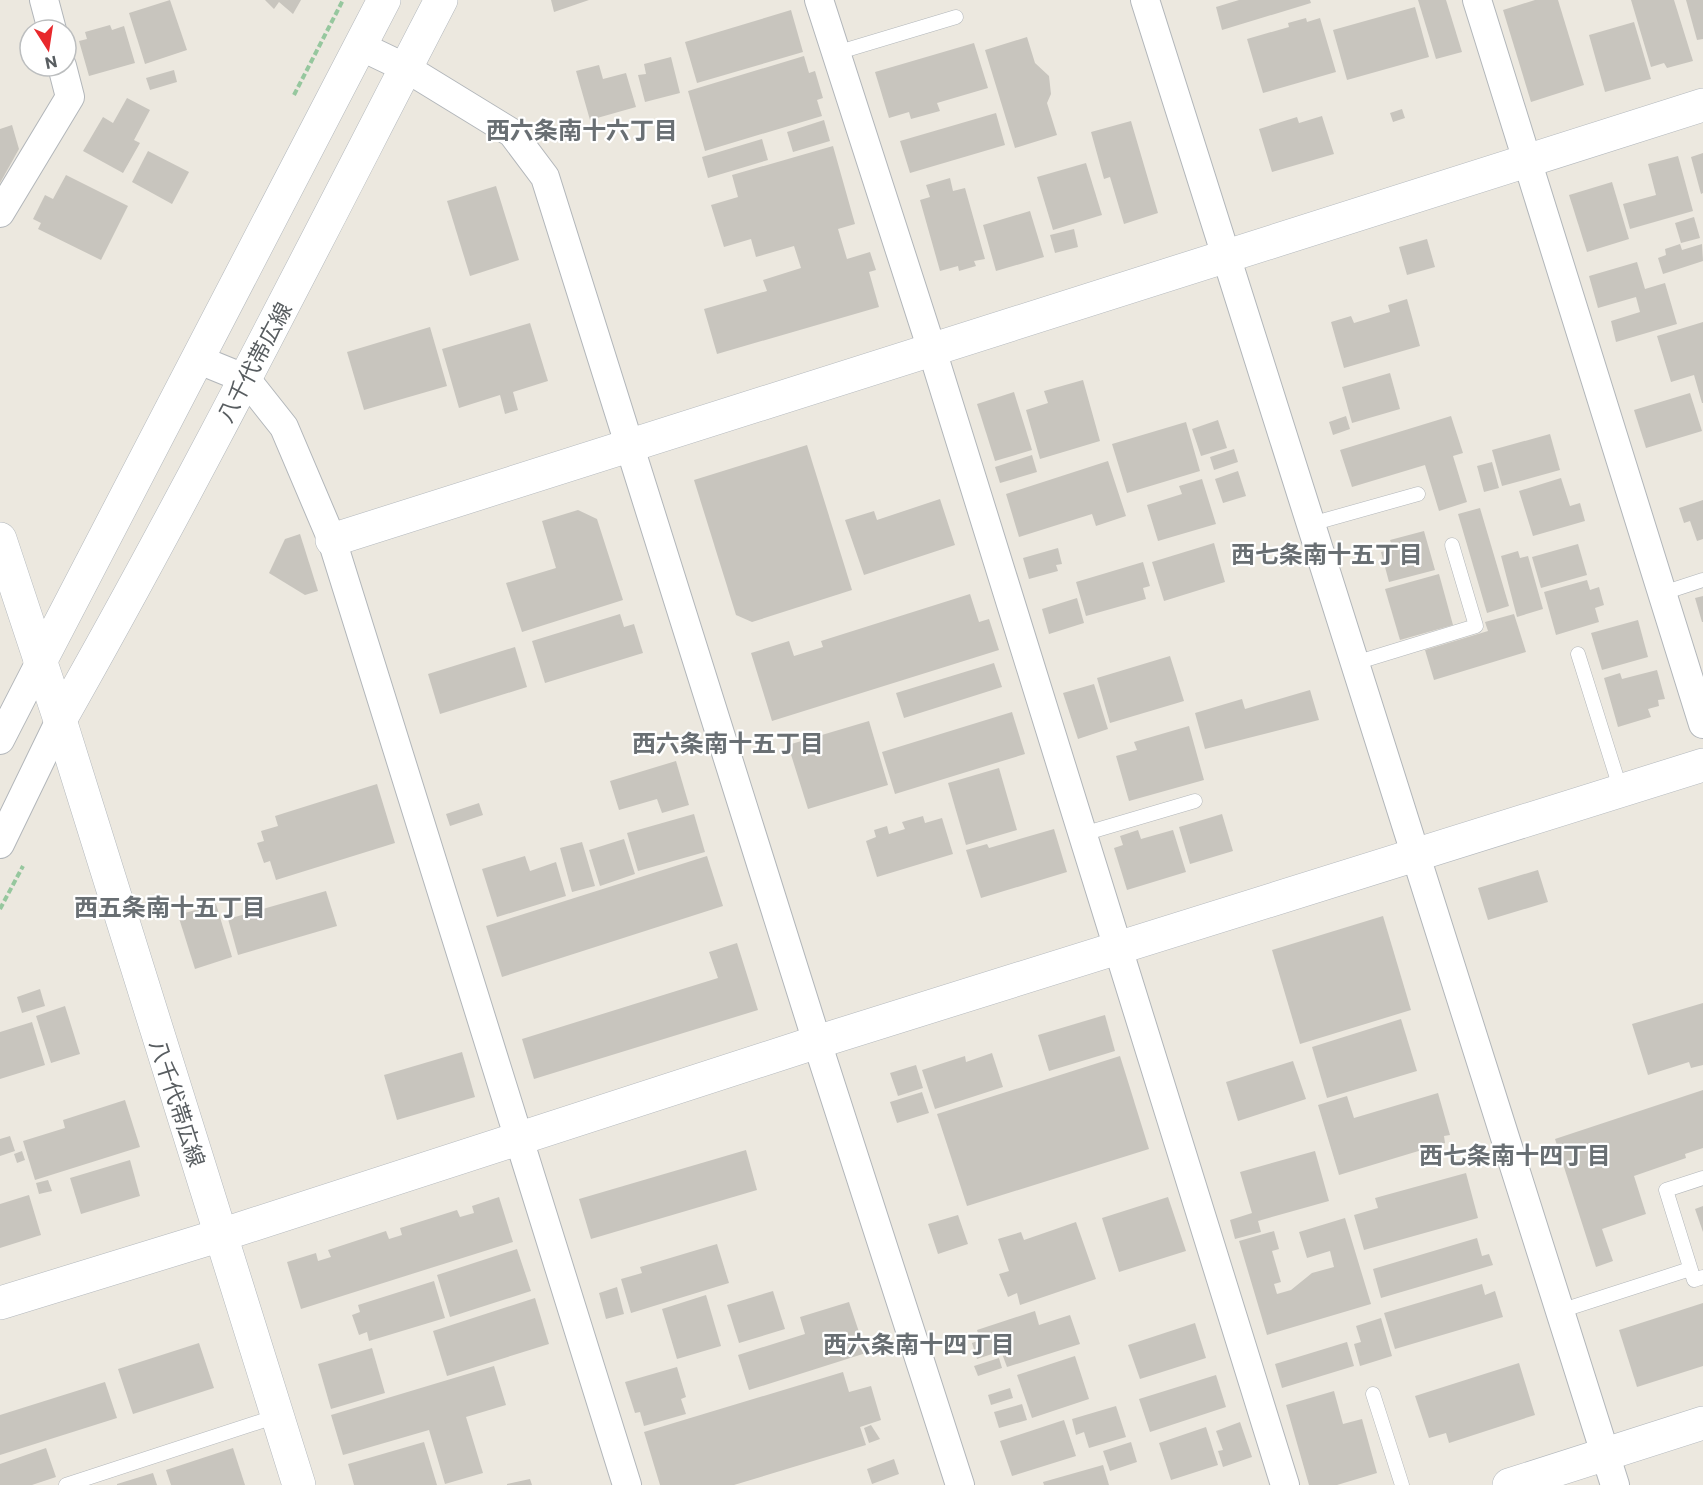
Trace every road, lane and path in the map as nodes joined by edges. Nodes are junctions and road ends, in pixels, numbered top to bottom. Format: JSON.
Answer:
{"nodes":[{"id":1,"x":44,"y":0,"type":"edge"},
{"id":2,"x":384,"y":0,"type":"edge"},
{"id":3,"x":441,"y":0,"type":"edge"},
{"id":4,"x":819,"y":0,"type":"edge"},
{"id":5,"x":1145,"y":0,"type":"edge"},
{"id":6,"x":1477,"y":0,"type":"edge"},
{"id":7,"x":956,"y":17,"type":"dead end"},
{"id":8,"x":49,"y":18,"type":"edge"},
{"id":9,"x":360,"y":46,"type":"junction"},
{"id":10,"x":836,"y":53,"type":"junction"},
{"id":11,"x":406,"y":68,"type":"junction"},
{"id":12,"x":65,"y":78,"type":"edge"},
{"id":13,"x":1703,"y":105,"type":"edge"},
{"id":14,"x":1528,"y":160,"type":"junction"},
{"id":15,"x":0,"y":213,"type":"edge"},
{"id":16,"x":1227,"y":257,"type":"junction"},
{"id":17,"x":932,"y":350,"type":"junction"},
{"id":18,"x":197,"y":359,"type":"junction"},
{"id":19,"x":246,"y":379,"type":"junction"},
{"id":20,"x":629,"y":447,"type":"junction"},
{"id":21,"x":1418,"y":494,"type":"dead end"},
{"id":22,"x":1311,"y":524,"type":"junction"},
{"id":23,"x":0,"y":539,"type":"edge"},
{"id":24,"x":332,"y":540,"type":"junction"},
{"id":25,"x":1452,"y":545,"type":"dead end"},
{"id":26,"x":1703,"y":580,"type":"edge"},
{"id":27,"x":1663,"y":593,"type":"junction"},
{"id":28,"x":1578,"y":654,"type":"dead end"},
{"id":29,"x":40,"y":662,"type":"junction"},
{"id":30,"x":1355,"y":663,"type":"junction"},
{"id":31,"x":60,"y":720,"type":"junction"},
{"id":32,"x":1703,"y":724,"type":"edge"},
{"id":33,"x":0,"y":740,"type":"edge"},
{"id":34,"x":1703,"y":765,"type":"edge"},
{"id":35,"x":1621,"y":791,"type":"junction"},
{"id":36,"x":1195,"y":801,"type":"dead end"},
{"id":37,"x":1083,"y":834,"type":"junction"},
{"id":38,"x":0,"y":844,"type":"edge"},
{"id":39,"x":1416,"y":855,"type":"junction"},
{"id":40,"x":1119,"y":949,"type":"junction"},
{"id":41,"x":817,"y":1042,"type":"junction"},
{"id":42,"x":517,"y":1139,"type":"junction"},
{"id":43,"x":1703,"y":1178,"type":"edge"},
{"id":44,"x":221,"y":1235,"type":"junction"},
{"id":45,"x":1690,"y":1269,"type":"junction"},
{"id":46,"x":1703,"y":1277,"type":"edge"},
{"id":47,"x":0,"y":1303,"type":"edge"},
{"id":48,"x":1560,"y":1311,"type":"junction"},
{"id":49,"x":1373,"y":1394,"type":"dead end"},
{"id":50,"x":277,"y":1416,"type":"junction"},
{"id":51,"x":1703,"y":1423,"type":"edge"},
{"id":52,"x":1605,"y":1454,"type":"junction"},
{"id":53,"x":66,"y":1485,"type":"edge"},
{"id":54,"x":298,"y":1485,"type":"edge"},
{"id":55,"x":627,"y":1485,"type":"edge"},
{"id":56,"x":960,"y":1485,"type":"edge"},
{"id":57,"x":1285,"y":1485,"type":"edge"},
{"id":58,"x":1402,"y":1485,"type":"edge"},
{"id":59,"x":1509,"y":1485,"type":"edge"},
{"id":60,"x":1615,"y":1485,"type":"edge"}],
"edges":[{"from":1,"to":8,"type":"street"},
{"from":2,"to":9,"type":"street"},
{"from":3,"to":11,"type":"street","name":"八千代帯広線"},
{"from":4,"to":10,"type":"street"},
{"from":5,"to":16,"type":"street"},
{"from":6,"to":14,"type":"street"},
{"from":7,"to":10,"type":"lane"},
{"from":9,"to":11,"type":"street"},
{"from":9,"to":18,"type":"street"},
{"from":10,"to":17,"type":"street"},
{"from":11,"to":19,"type":"street","name":"八千代帯広線"},
{"from":11,"to":20,"type":"street"},
{"from":12,"to":15,"type":"street"},
{"from":13,"to":14,"type":"street"},
{"from":14,"to":16,"type":"street"},
{"from":14,"to":27,"type":"street"},
{"from":16,"to":17,"type":"street"},
{"from":16,"to":22,"type":"street"},
{"from":17,"to":20,"type":"street"},
{"from":17,"to":37,"type":"street"},
{"from":18,"to":19,"type":"street"},
{"from":18,"to":29,"type":"street"},
{"from":19,"to":24,"type":"street"},
{"from":19,"to":31,"type":"street","name":"八千代帯広線"},
{"from":20,"to":24,"type":"street"},
{"from":20,"to":41,"type":"street"},
{"from":21,"to":22,"type":"lane"},
{"from":22,"to":30,"type":"street"},
{"from":23,"to":29,"type":"street","name":"八千代帯広線"},
{"from":24,"to":42,"type":"street"},
{"from":25,"to":30,"type":"lane"},
{"from":26,"to":27,"type":"lane"},
{"from":27,"to":32,"type":"street"},
{"from":28,"to":35,"type":"lane"},
{"from":29,"to":31,"type":"street","name":"八千代帯広線"},
{"from":29,"to":33,"type":"street"},
{"from":30,"to":39,"type":"street"},
{"from":31,"to":38,"type":"street"},
{"from":31,"to":44,"type":"street","name":"八千代帯広線"},
{"from":34,"to":35,"type":"street"},
{"from":35,"to":39,"type":"street"},
{"from":36,"to":37,"type":"lane"},
{"from":37,"to":40,"type":"street"},
{"from":39,"to":40,"type":"street"},
{"from":39,"to":48,"type":"street"},
{"from":40,"to":41,"type":"street"},
{"from":40,"to":57,"type":"street"},
{"from":41,"to":42,"type":"street"},
{"from":41,"to":56,"type":"street"},
{"from":42,"to":44,"type":"street"},
{"from":42,"to":55,"type":"street"},
{"from":43,"to":45,"type":"lane"},
{"from":44,"to":47,"type":"street"},
{"from":44,"to":50,"type":"street","name":"八千代帯広線"},
{"from":45,"to":46,"type":"lane"},
{"from":45,"to":48,"type":"lane"},
{"from":48,"to":52,"type":"street"},
{"from":49,"to":58,"type":"lane"},
{"from":50,"to":53,"type":"lane"},
{"from":50,"to":54,"type":"street","name":"八千代帯広線"},
{"from":51,"to":52,"type":"street"},
{"from":52,"to":59,"type":"street"},
{"from":52,"to":60,"type":"street"}]}
